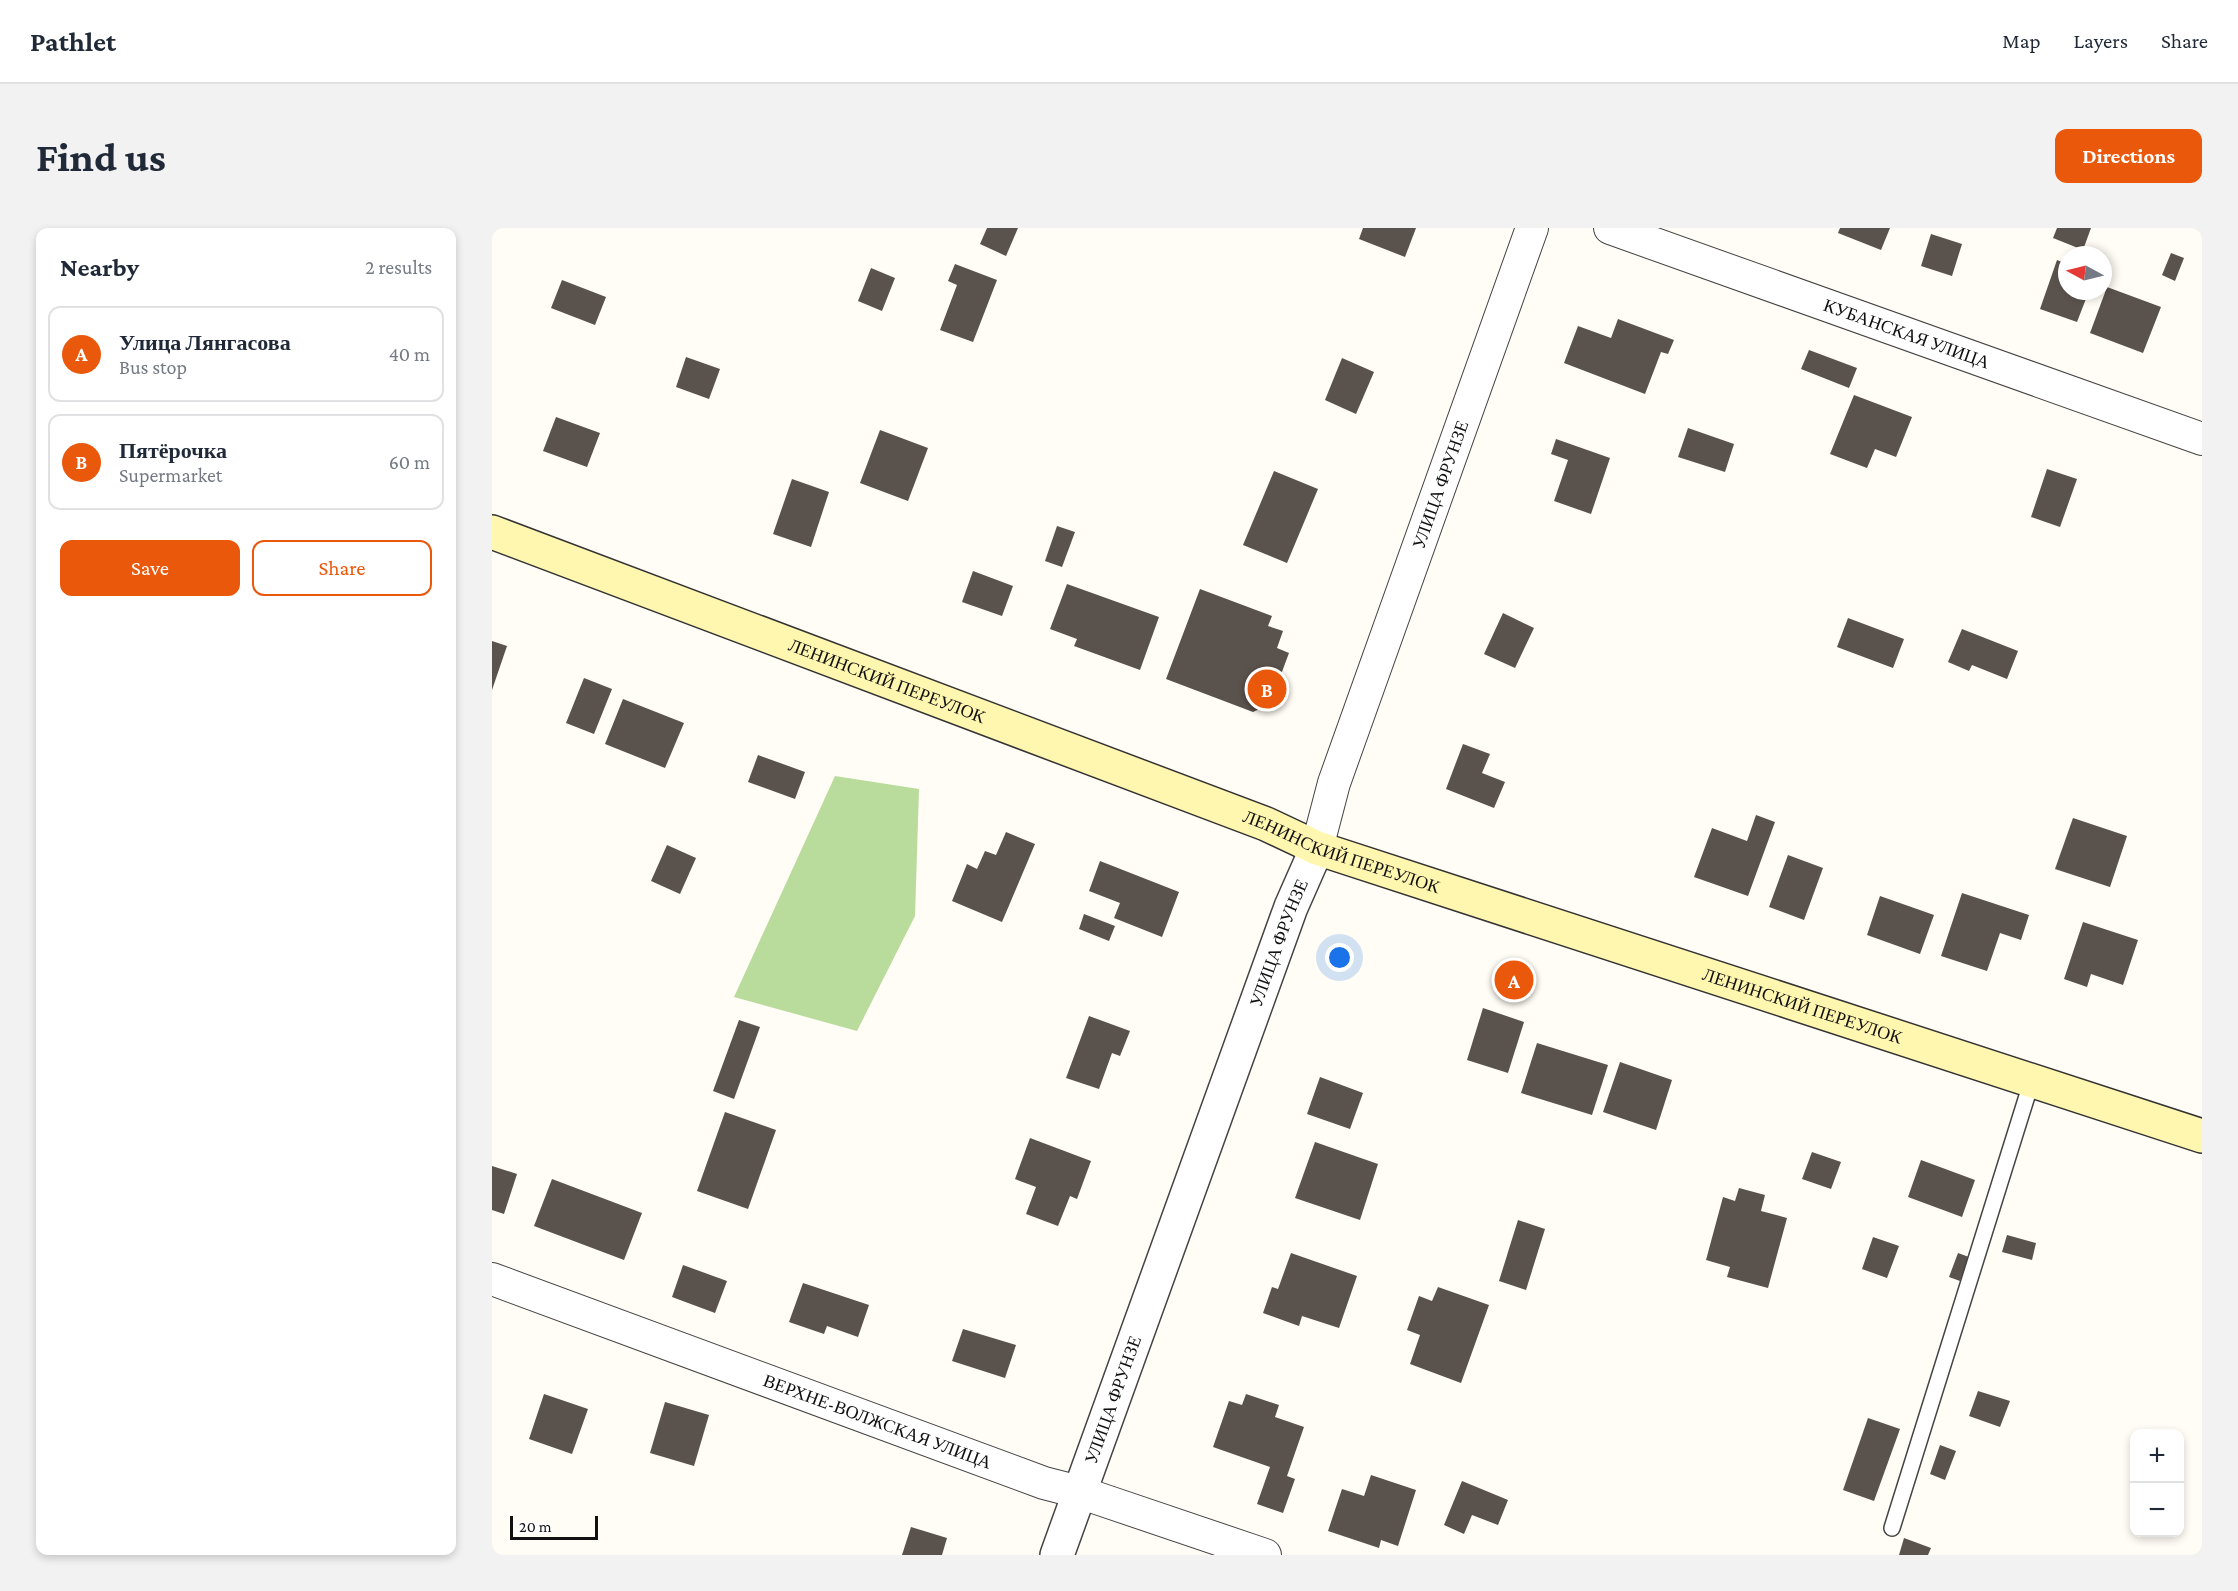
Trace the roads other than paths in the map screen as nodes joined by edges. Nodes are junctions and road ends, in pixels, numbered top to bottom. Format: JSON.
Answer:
{"nodes":[{"id":1,"x":1532,"y":228,"type":"edge"},
{"id":2,"x":1610,"y":228,"type":"edge"},
{"id":3,"x":2202,"y":439,"type":"edge"},
{"id":4,"x":492,"y":532,"type":"edge"},
{"id":5,"x":1317,"y":848,"type":"junction"},
{"id":6,"x":2032,"y":1080,"type":"junction"},
{"id":7,"x":2202,"y":1136,"type":"edge"},
{"id":8,"x":492,"y":1279,"type":"edge"},
{"id":9,"x":1079,"y":1492,"type":"junction"},
{"id":10,"x":1892,"y":1528,"type":"dead end"},
{"id":11,"x":1057,"y":1555,"type":"edge"},
{"id":12,"x":1265,"y":1555,"type":"edge"}],
"edges":[{"from":1,"to":5,"type":"street","name":"УЛИЦА ФРУНЗЕ"},
{"from":2,"to":3,"type":"street","name":"КУБАНСКАЯ УЛИЦА"},
{"from":4,"to":5,"type":"main road","name":"ЛЕНИНСКИЙ ПЕРЕУЛОК"},
{"from":5,"to":6,"type":"main road","name":"ЛЕНИНСКИЙ ПЕРЕУЛОК"},
{"from":5,"to":9,"type":"street","name":"УЛИЦА ФРУНЗЕ"},
{"from":6,"to":7,"type":"main road","name":"ЛЕНИНСКИЙ ПЕРЕУЛОК"},
{"from":6,"to":10,"type":"lane"},
{"from":8,"to":9,"type":"street","name":"ВЕРХНЕ-ВОЛЖСКАЯ УЛИЦА"},
{"from":9,"to":11,"type":"street","name":"УЛИЦА ФРУНЗЕ"},
{"from":9,"to":12,"type":"street","name":"ВЕРХНЕ-ВОЛЖСКАЯ УЛИЦА"}]}
